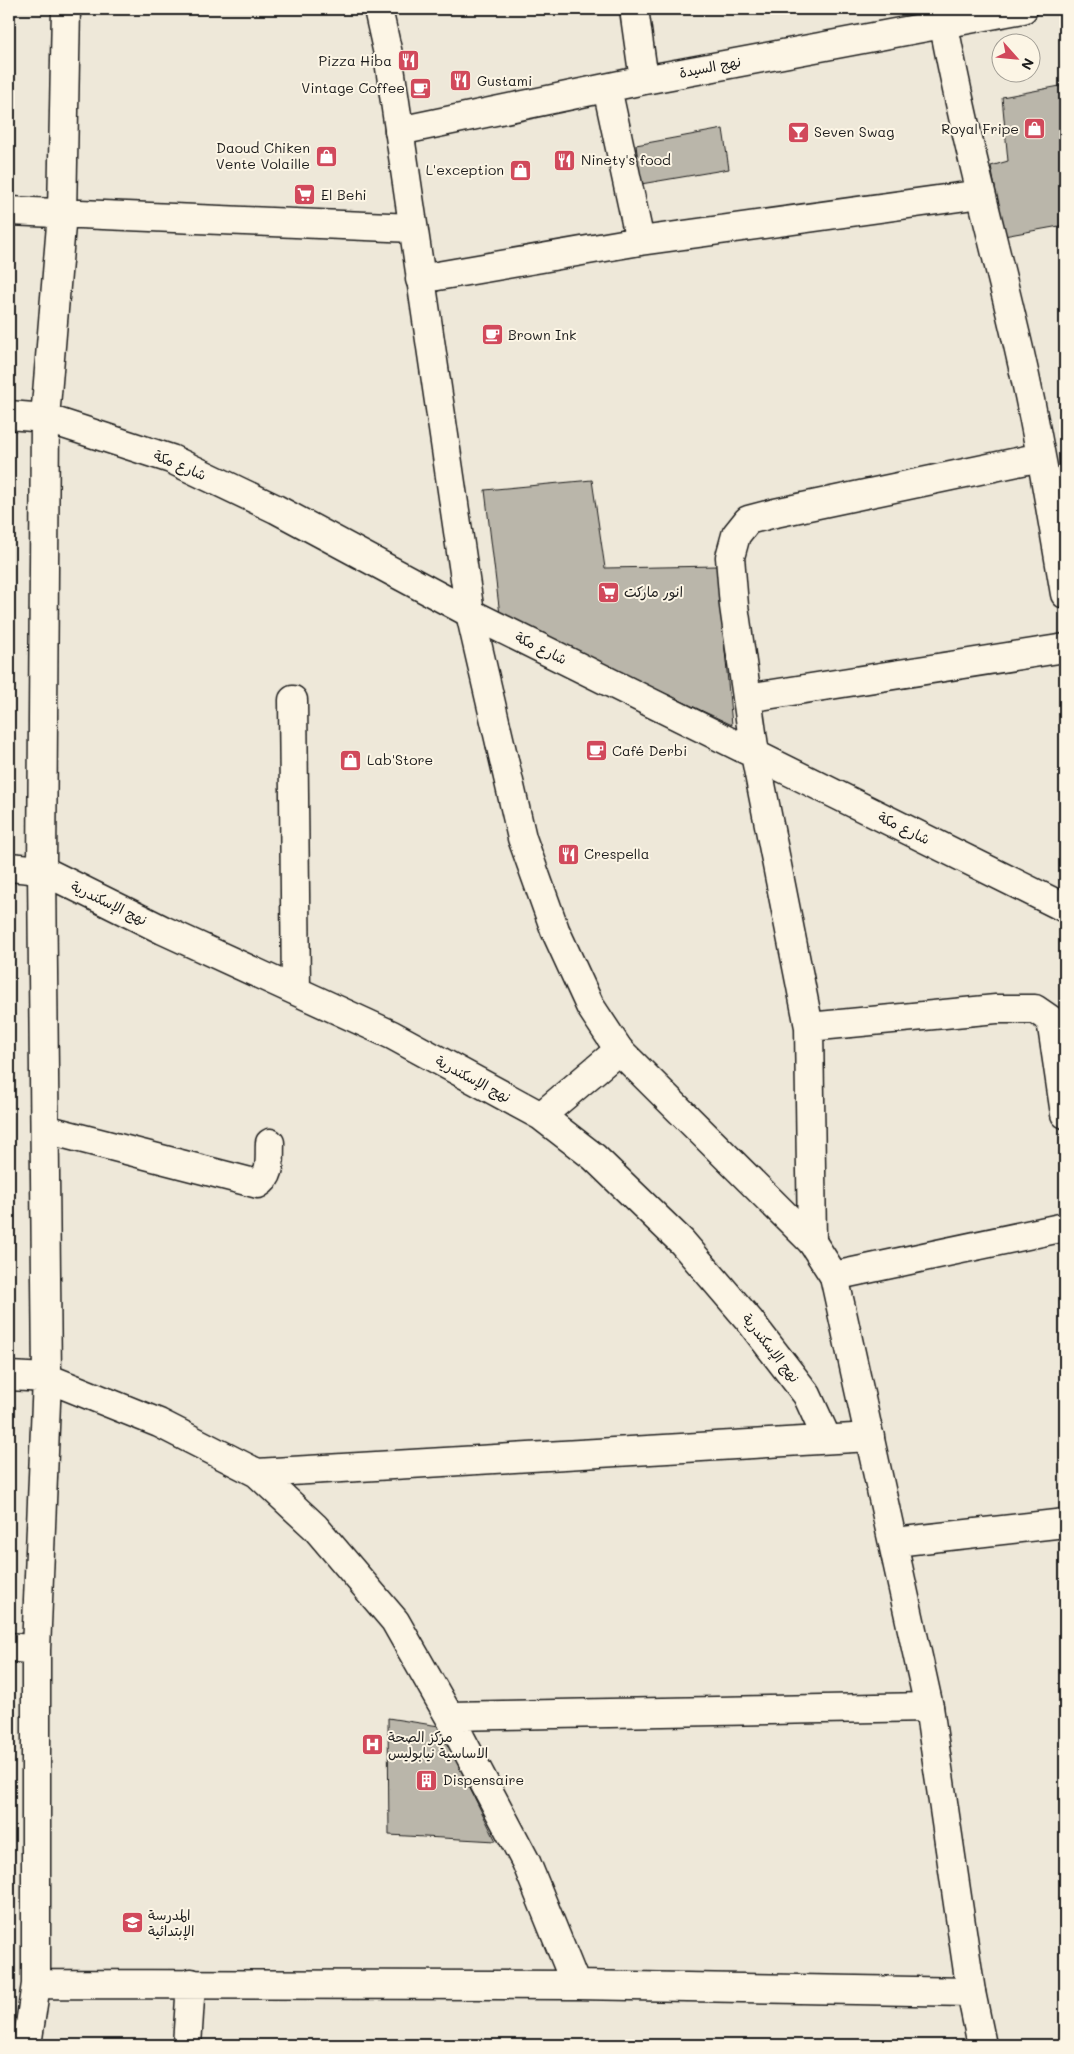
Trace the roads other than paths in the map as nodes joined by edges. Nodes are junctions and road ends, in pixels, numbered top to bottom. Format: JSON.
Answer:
{"nodes":[{"id":1,"x":66,"y":9,"type":"edge"},
{"id":2,"x":378,"y":9,"type":"edge"},
{"id":3,"x":634,"y":9,"type":"edge"},
{"id":4,"x":1023,"y":9,"type":"edge"},
{"id":5,"x":943,"y":16,"type":"edge"},
{"id":6,"x":644,"y":80,"type":"junction"},
{"id":7,"x":607,"y":88,"type":"junction"},
{"id":8,"x":399,"y":131,"type":"junction"},
{"id":9,"x":981,"y":194,"type":"junction"},
{"id":10,"x":9,"y":211,"type":"edge"},
{"id":11,"x":62,"y":214,"type":"junction"},
{"id":12,"x":413,"y":228,"type":"junction"},
{"id":13,"x":640,"y":241,"type":"junction"},
{"id":14,"x":420,"y":279,"type":"junction"},
{"id":15,"x":9,"y":415,"type":"edge"},
{"id":16,"x":45,"y":418,"type":"junction"},
{"id":17,"x":1041,"y":457,"type":"junction"},
{"id":18,"x":1065,"y":594,"type":"edge"},
{"id":19,"x":470,"y":613,"type":"junction"},
{"id":20,"x":1065,"y":648,"type":"edge"},
{"id":21,"x":747,"y":698,"type":"junction"},
{"id":22,"x":294,"y":700,"type":"dead end"},
{"id":23,"x":754,"y":754,"type":"junction"},
{"id":24,"x":9,"y":867,"type":"edge"},
{"id":25,"x":42,"y":870,"type":"junction"},
{"id":26,"x":1065,"y":908,"type":"edge"},
{"id":27,"x":296,"y":990,"type":"junction"},
{"id":28,"x":809,"y":1027,"type":"junction"},
{"id":29,"x":619,"y":1050,"type":"junction"},
{"id":30,"x":1065,"y":1114,"type":"edge"},
{"id":31,"x":542,"y":1116,"type":"junction"},
{"id":32,"x":45,"y":1129,"type":"junction"},
{"id":33,"x":270,"y":1143,"type":"dead end"},
{"id":34,"x":1065,"y":1227,"type":"edge"},
{"id":35,"x":812,"y":1242,"type":"junction"},
{"id":36,"x":834,"y":1276,"type":"junction"},
{"id":37,"x":9,"y":1376,"type":"edge"},
{"id":38,"x":47,"y":1378,"type":"junction"},
{"id":39,"x":870,"y":1437,"type":"junction"},
{"id":40,"x":827,"y":1438,"type":"junction"},
{"id":41,"x":257,"y":1473,"type":"junction"},
{"id":42,"x":1065,"y":1523,"type":"edge"},
{"id":43,"x":895,"y":1542,"type":"junction"},
{"id":44,"x":9,"y":1647,"type":"edge"},
{"id":45,"x":36,"y":1650,"type":"junction"},
{"id":46,"x":929,"y":1707,"type":"junction"},
{"id":47,"x":449,"y":1716,"type":"junction"},
{"id":48,"x":191,"y":1983,"type":"junction"},
{"id":49,"x":36,"y":1984,"type":"junction"},
{"id":50,"x":576,"y":1985,"type":"junction"},
{"id":51,"x":972,"y":1992,"type":"junction"},
{"id":52,"x":27,"y":2045,"type":"edge"},
{"id":53,"x":187,"y":2045,"type":"edge"},
{"id":54,"x":982,"y":2045,"type":"edge"}],
"edges":[{"from":1,"to":11,"type":"street"},
{"from":2,"to":8,"type":"street"},
{"from":3,"to":6,"type":"street"},
{"from":4,"to":5,"type":"street","name":"نهج السيدة"},
{"from":5,"to":6,"type":"street","name":"نهج السيدة"},
{"from":5,"to":9,"type":"street"},
{"from":6,"to":7,"type":"street","name":"نهج السيدة"},
{"from":7,"to":8,"type":"street","name":"نهج السيدة"},
{"from":7,"to":13,"type":"street"},
{"from":8,"to":12,"type":"street"},
{"from":9,"to":13,"type":"street"},
{"from":9,"to":17,"type":"street"},
{"from":10,"to":11,"type":"street"},
{"from":11,"to":12,"type":"street"},
{"from":11,"to":16,"type":"street"},
{"from":12,"to":14,"type":"street"},
{"from":13,"to":14,"type":"street"},
{"from":14,"to":19,"type":"street"},
{"from":15,"to":16,"type":"street","name":"شارع مكة"},
{"from":16,"to":19,"type":"street","name":"شارع مكة"},
{"from":16,"to":25,"type":"street"},
{"from":17,"to":18,"type":"street"},
{"from":17,"to":21,"type":"street"},
{"from":19,"to":23,"type":"street","name":"شارع مكة"},
{"from":19,"to":29,"type":"street"},
{"from":20,"to":21,"type":"street"},
{"from":21,"to":23,"type":"street"},
{"from":22,"to":27,"type":"street"},
{"from":23,"to":26,"type":"street","name":"شارع مكة"},
{"from":23,"to":28,"type":"street"},
{"from":24,"to":25,"type":"street","name":"نهج الإسكندرية"},
{"from":25,"to":27,"type":"street","name":"نهج الإسكندرية"},
{"from":25,"to":32,"type":"street"},
{"from":27,"to":31,"type":"street","name":"نهج الإسكندرية"},
{"from":28,"to":30,"type":"street"},
{"from":28,"to":35,"type":"street"},
{"from":29,"to":31,"type":"street"},
{"from":29,"to":35,"type":"street"},
{"from":31,"to":40,"type":"street","name":"نهج الإسكندرية"},
{"from":32,"to":33,"type":"street"},
{"from":32,"to":38,"type":"street"},
{"from":34,"to":36,"type":"street"},
{"from":35,"to":36,"type":"street"},
{"from":36,"to":39,"type":"street"},
{"from":37,"to":38,"type":"street"},
{"from":38,"to":41,"type":"street"},
{"from":38,"to":45,"type":"street"},
{"from":39,"to":40,"type":"street"},
{"from":39,"to":43,"type":"street"},
{"from":40,"to":41,"type":"street"},
{"from":41,"to":47,"type":"street"},
{"from":42,"to":43,"type":"street"},
{"from":43,"to":46,"type":"street"},
{"from":44,"to":45,"type":"street"},
{"from":45,"to":49,"type":"street"},
{"from":46,"to":47,"type":"street"},
{"from":46,"to":51,"type":"street"},
{"from":47,"to":50,"type":"street"},
{"from":48,"to":49,"type":"street"},
{"from":48,"to":50,"type":"street"},
{"from":48,"to":53,"type":"street"},
{"from":49,"to":52,"type":"street"},
{"from":50,"to":51,"type":"street"},
{"from":51,"to":54,"type":"street"}]}
